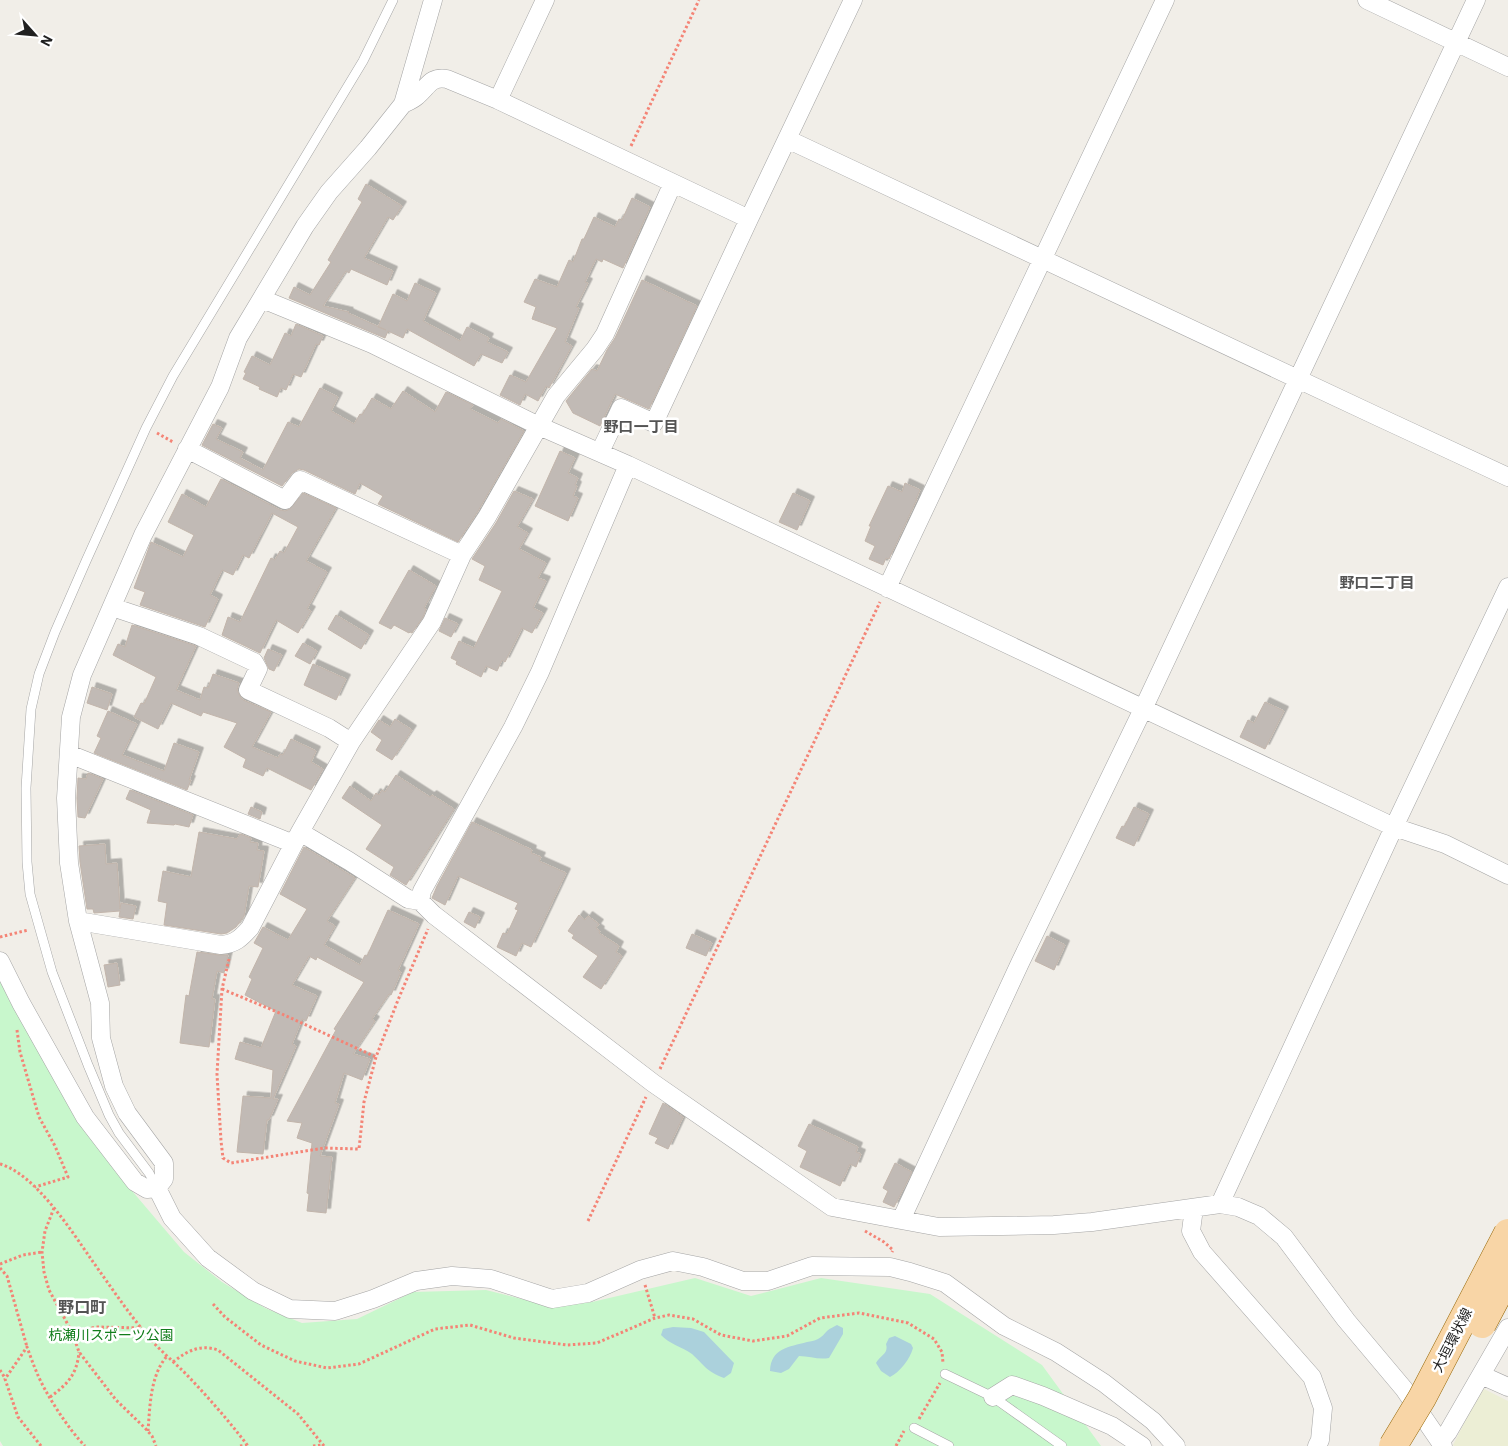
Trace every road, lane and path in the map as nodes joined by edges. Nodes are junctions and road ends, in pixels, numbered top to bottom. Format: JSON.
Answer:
{"nodes":[{"id":1,"x":393,"y":0,"type":"edge"},
{"id":2,"x":433,"y":0,"type":"edge"},
{"id":3,"x":545,"y":0,"type":"edge"},
{"id":4,"x":699,"y":0,"type":"edge"},
{"id":5,"x":853,"y":0,"type":"edge"},
{"id":6,"x":1164,"y":0,"type":"edge"},
{"id":7,"x":1367,"y":0,"type":"edge"},
{"id":8,"x":1476,"y":0,"type":"edge"},
{"id":9,"x":1456,"y":42,"type":"junction"},
{"id":10,"x":1508,"y":67,"type":"edge"},
{"id":11,"x":498,"y":100,"type":"junction"},
{"id":12,"x":403,"y":104,"type":"junction"},
{"id":13,"x":787,"y":139,"type":"junction"},
{"id":14,"x":624,"y":160,"type":"junction"},
{"id":15,"x":673,"y":184,"type":"junction"},
{"id":16,"x":748,"y":219,"type":"junction"},
{"id":17,"x":1043,"y":259,"type":"junction"},
{"id":18,"x":262,"y":300,"type":"junction"},
{"id":19,"x":1297,"y":380,"type":"junction"},
{"id":20,"x":539,"y":426,"type":"junction"},
{"id":21,"x":146,"y":428,"type":"junction"},
{"id":22,"x":187,"y":449,"type":"junction"},
{"id":23,"x":600,"y":452,"type":"junction"},
{"id":24,"x":628,"y":465,"type":"junction"},
{"id":25,"x":1508,"y":477,"type":"edge"},
{"id":26,"x":462,"y":556,"type":"junction"},
{"id":27,"x":1508,"y":587,"type":"edge"},
{"id":28,"x":887,"y":588,"type":"junction"},
{"id":29,"x":112,"y":607,"type":"junction"},
{"id":30,"x":1144,"y":708,"type":"junction"},
{"id":31,"x":351,"y":742,"type":"junction"},
{"id":32,"x":69,"y":754,"type":"junction"},
{"id":33,"x":1394,"y":827,"type":"junction"},
{"id":34,"x":297,"y":838,"type":"junction"},
{"id":35,"x":1508,"y":875,"type":"edge"},
{"id":36,"x":420,"y":901,"type":"junction"},
{"id":37,"x":434,"y":915,"type":"junction"},
{"id":38,"x":78,"y":920,"type":"junction"},
{"id":39,"x":232,"y":944,"type":"junction"},
{"id":40,"x":0,"y":961,"type":"edge"},
{"id":41,"x":222,"y":989,"type":"junction"},
{"id":42,"x":26,"y":1013,"type":"junction"},
{"id":43,"x":376,"y":1057,"type":"junction"},
{"id":44,"x":653,"y":1083,"type":"junction"},
{"id":45,"x":0,"y":1164,"type":"edge"},
{"id":46,"x":35,"y":1187,"type":"junction"},
{"id":47,"x":156,"y":1188,"type":"junction"},
{"id":48,"x":1220,"y":1204,"type":"junction"},
{"id":49,"x":54,"y":1208,"type":"junction"},
{"id":50,"x":1194,"y":1208,"type":"junction"},
{"id":51,"x":901,"y":1220,"type":"junction"},
{"id":52,"x":588,"y":1221,"type":"dead end"},
{"id":53,"x":1508,"y":1233,"type":"edge"},
{"id":54,"x":42,"y":1252,"type":"junction"},
{"id":55,"x":0,"y":1266,"type":"edge"},
{"id":56,"x":640,"y":1270,"type":"junction"},
{"id":57,"x":1508,"y":1275,"type":"edge"},
{"id":58,"x":213,"y":1304,"type":"dead end"},
{"id":59,"x":655,"y":1318,"type":"junction"},
{"id":60,"x":142,"y":1328,"type":"junction"},
{"id":61,"x":1508,"y":1328,"type":"edge"},
{"id":62,"x":72,"y":1332,"type":"junction"},
{"id":63,"x":27,"y":1346,"type":"junction"},
{"id":64,"x":79,"y":1352,"type":"junction"},
{"id":65,"x":167,"y":1356,"type":"junction"},
{"id":66,"x":173,"y":1362,"type":"junction"},
{"id":67,"x":0,"y":1370,"type":"edge"},
{"id":68,"x":945,"y":1374,"type":"junction"},
{"id":69,"x":1481,"y":1375,"type":"junction"},
{"id":70,"x":5,"y":1378,"type":"junction"},
{"id":71,"x":1508,"y":1387,"type":"edge"},
{"id":72,"x":50,"y":1397,"type":"junction"},
{"id":73,"x":993,"y":1397,"type":"junction"},
{"id":74,"x":914,"y":1428,"type":"junction"},
{"id":75,"x":148,"y":1432,"type":"junction"},
{"id":76,"x":248,"y":1445,"type":"edge"},
{"id":77,"x":323,"y":1445,"type":"edge"},
{"id":78,"x":1433,"y":1445,"type":"edge"},
{"id":79,"x":41,"y":1446,"type":"edge"},
{"id":80,"x":85,"y":1446,"type":"edge"},
{"id":81,"x":156,"y":1446,"type":"edge"},
{"id":82,"x":240,"y":1446,"type":"edge"},
{"id":83,"x":313,"y":1446,"type":"edge"},
{"id":84,"x":896,"y":1446,"type":"edge"},
{"id":85,"x":949,"y":1446,"type":"edge"},
{"id":86,"x":1062,"y":1446,"type":"edge"},
{"id":87,"x":1142,"y":1446,"type":"edge"},
{"id":88,"x":1176,"y":1446,"type":"edge"},
{"id":89,"x":1316,"y":1446,"type":"edge"},
{"id":90,"x":1393,"y":1446,"type":"edge"}],
"edges":[{"from":1,"to":21,"type":"lane"},
{"from":2,"to":12,"type":"street"},
{"from":3,"to":11,"type":"street"},
{"from":4,"to":14,"type":"path"},
{"from":5,"to":13,"type":"street"},
{"from":6,"to":17,"type":"street"},
{"from":7,"to":9,"type":"street"},
{"from":8,"to":9,"type":"street"},
{"from":9,"to":10,"type":"street"},
{"from":9,"to":19,"type":"street"},
{"from":11,"to":12,"type":"street"},
{"from":11,"to":14,"type":"street"},
{"from":12,"to":18,"type":"street"},
{"from":13,"to":16,"type":"street"},
{"from":13,"to":17,"type":"street"},
{"from":14,"to":15,"type":"street"},
{"from":15,"to":16,"type":"street"},
{"from":15,"to":20,"type":"street"},
{"from":16,"to":23,"type":"street"},
{"from":17,"to":19,"type":"street"},
{"from":17,"to":28,"type":"street"},
{"from":18,"to":20,"type":"street"},
{"from":18,"to":22,"type":"street"},
{"from":19,"to":25,"type":"street"},
{"from":19,"to":30,"type":"street"},
{"from":20,"to":23,"type":"street"},
{"from":20,"to":26,"type":"street"},
{"from":21,"to":22,"type":"path"},
{"from":21,"to":47,"type":"lane"},
{"from":22,"to":26,"type":"street"},
{"from":22,"to":29,"type":"street"},
{"from":23,"to":24,"type":"street"},
{"from":24,"to":28,"type":"street"},
{"from":24,"to":36,"type":"street"},
{"from":26,"to":31,"type":"street"},
{"from":27,"to":33,"type":"street"},
{"from":28,"to":30,"type":"street"},
{"from":28,"to":44,"type":"path"},
{"from":29,"to":31,"type":"street"},
{"from":29,"to":32,"type":"street"},
{"from":30,"to":33,"type":"street"},
{"from":30,"to":51,"type":"street"},
{"from":31,"to":34,"type":"street"},
{"from":32,"to":34,"type":"street"},
{"from":32,"to":38,"type":"street"},
{"from":33,"to":35,"type":"street"},
{"from":33,"to":48,"type":"street"},
{"from":34,"to":36,"type":"street"},
{"from":34,"to":39,"type":"street"},
{"from":36,"to":37,"type":"street"},
{"from":37,"to":43,"type":"path"},
{"from":37,"to":44,"type":"street"},
{"from":38,"to":39,"type":"street"},
{"from":38,"to":47,"type":"street"},
{"from":39,"to":41,"type":"path"},
{"from":40,"to":42,"type":"street"},
{"from":41,"to":43,"type":"path"},
{"from":41,"to":43,"type":"path"},
{"from":42,"to":46,"type":"path"},
{"from":42,"to":47,"type":"street"},
{"from":44,"to":51,"type":"street"},
{"from":44,"to":52,"type":"path"},
{"from":45,"to":46,"type":"path"},
{"from":46,"to":49,"type":"path"},
{"from":47,"to":56,"type":"street"},
{"from":48,"to":50,"type":"street"},
{"from":48,"to":78,"type":"street"},
{"from":49,"to":54,"type":"path"},
{"from":49,"to":60,"type":"path"},
{"from":50,"to":51,"type":"street"},
{"from":50,"to":89,"type":"street"},
{"from":53,"to":90,"type":"main road","name":"大垣環状線","bridge":true},
{"from":54,"to":55,"type":"path"},
{"from":54,"to":62,"type":"path"},
{"from":55,"to":63,"type":"path"},
{"from":56,"to":59,"type":"path"},
{"from":56,"to":88,"type":"street"},
{"from":57,"to":78,"type":"main road","name":"大垣環状線","bridge":true},
{"from":58,"to":59,"type":"path"},
{"from":59,"to":68,"type":"path"},
{"from":60,"to":62,"type":"path"},
{"from":60,"to":65,"type":"path"},
{"from":61,"to":69,"type":"street"},
{"from":62,"to":64,"type":"path"},
{"from":63,"to":70,"type":"path"},
{"from":63,"to":72,"type":"path"},
{"from":64,"to":72,"type":"path"},
{"from":64,"to":75,"type":"path"},
{"from":65,"to":66,"type":"path"},
{"from":65,"to":75,"type":"path"},
{"from":66,"to":76,"type":"path"},
{"from":66,"to":77,"type":"path"},
{"from":67,"to":70,"type":"path"},
{"from":68,"to":73,"type":"lane"},
{"from":68,"to":74,"type":"path"},
{"from":69,"to":71,"type":"street"},
{"from":69,"to":78,"type":"street"},
{"from":70,"to":79,"type":"path"},
{"from":72,"to":80,"type":"path"},
{"from":73,"to":86,"type":"lane"},
{"from":73,"to":87,"type":"street"},
{"from":74,"to":84,"type":"path"},
{"from":74,"to":85,"type":"lane"},
{"from":75,"to":81,"type":"path"},
{"from":76,"to":82,"type":"path"},
{"from":77,"to":83,"type":"path"}]}
